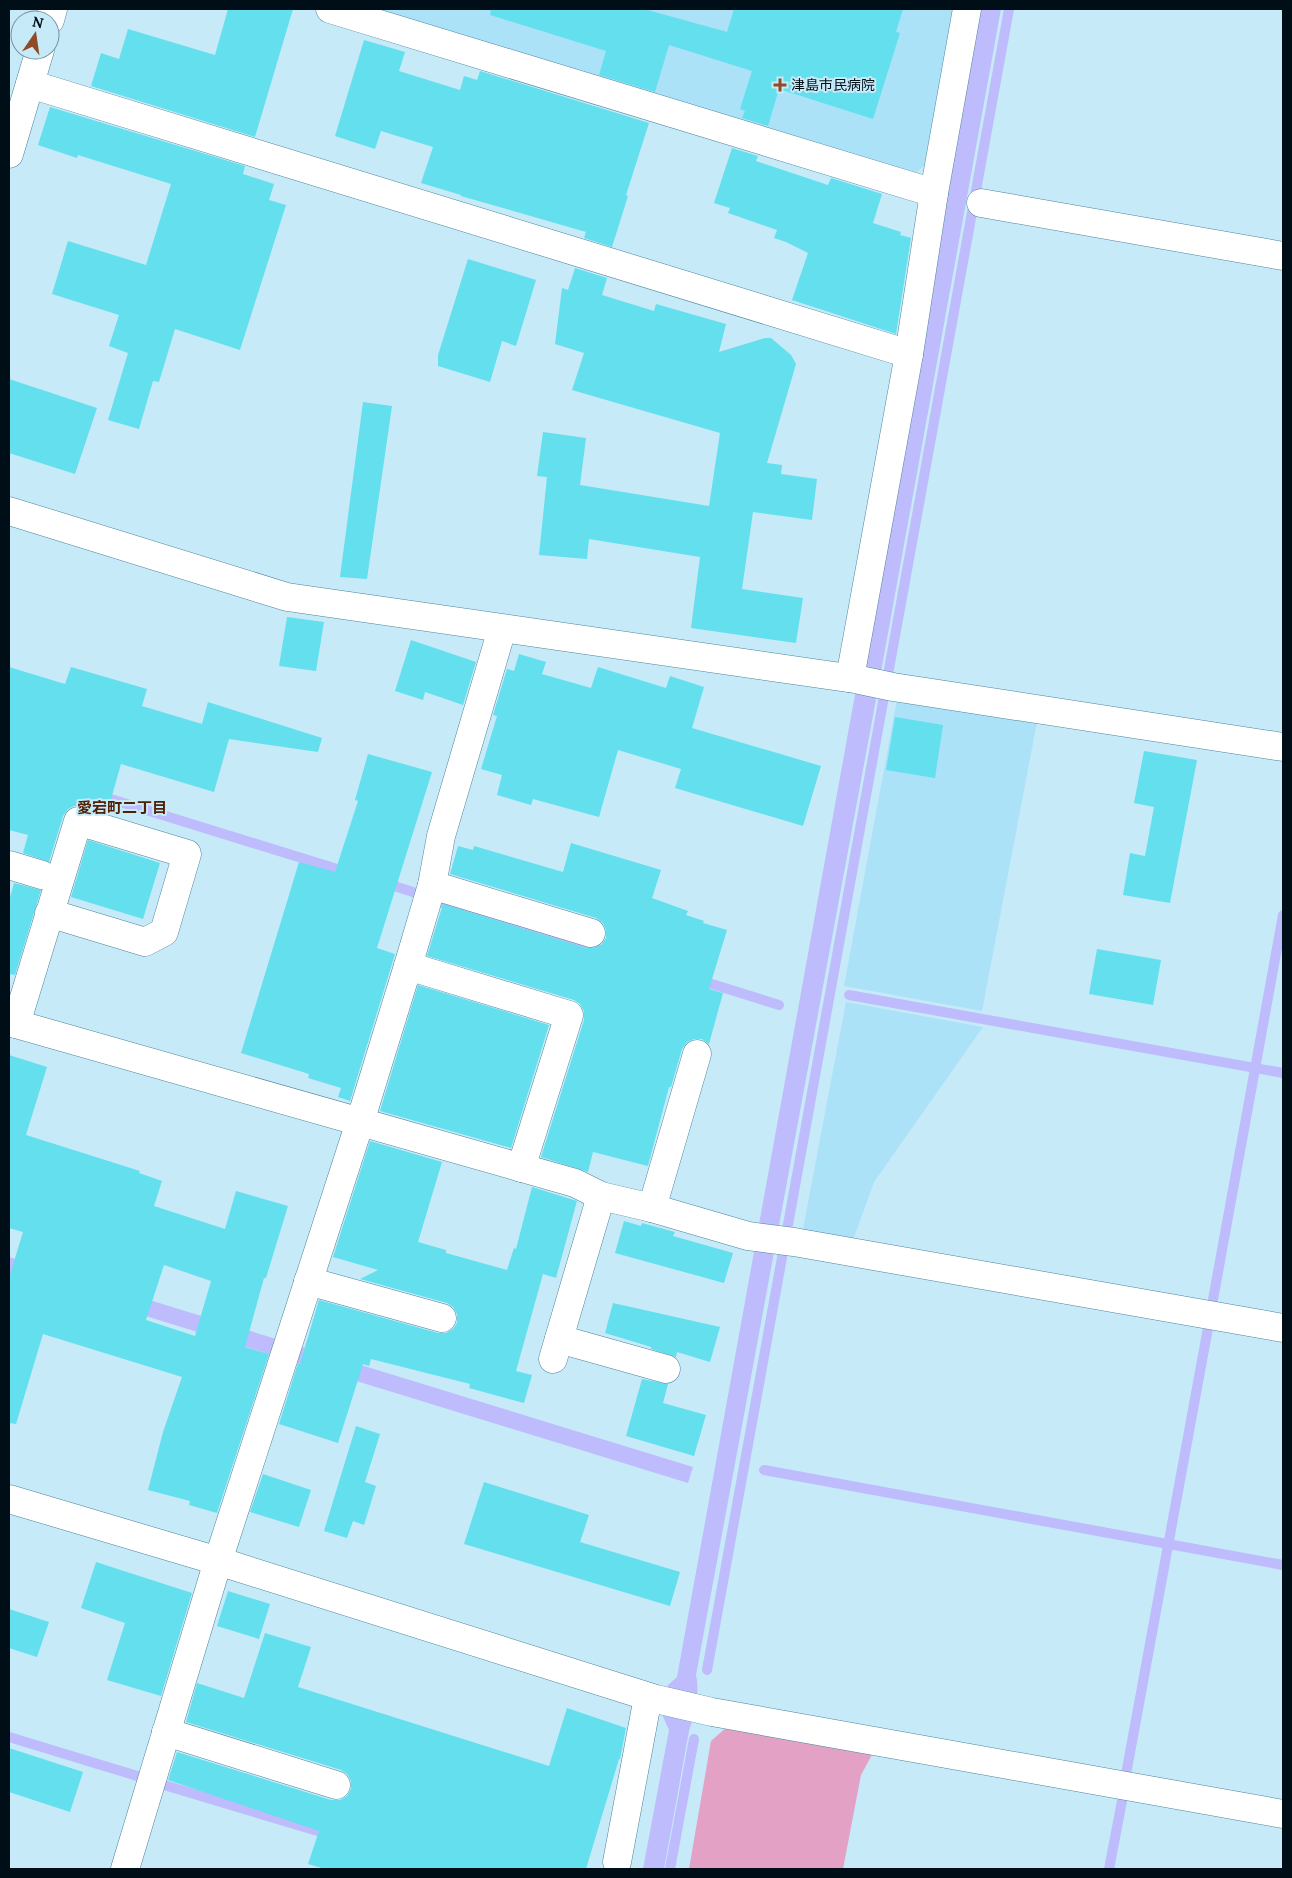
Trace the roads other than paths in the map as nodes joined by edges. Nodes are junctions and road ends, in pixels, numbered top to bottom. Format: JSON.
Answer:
{"nodes":[{"id":1,"x":330,"y":9,"type":"edge"},
{"id":2,"x":967,"y":9,"type":"edge"},
{"id":3,"x":37,"y":60,"type":"edge"},
{"id":4,"x":30,"y":84,"type":"junction"},
{"id":5,"x":9,"y":154,"type":"edge"},
{"id":6,"x":934,"y":193,"type":"junction"},
{"id":7,"x":981,"y":203,"type":"dead end"},
{"id":8,"x":1283,"y":256,"type":"edge"},
{"id":9,"x":909,"y":354,"type":"junction"},
{"id":10,"x":9,"y":511,"type":"edge"},
{"id":11,"x":502,"y":629,"type":"junction"},
{"id":12,"x":852,"y":679,"type":"junction"},
{"id":13,"x":1283,"y":747,"type":"edge"},
{"id":14,"x":9,"y":865,"type":"edge"},
{"id":15,"x":42,"y":875,"type":"dead end"},
{"id":16,"x":432,"y":885,"type":"junction"},
{"id":17,"x":50,"y":913,"type":"junction"},
{"id":18,"x":591,"y":933,"type":"dead end"},
{"id":19,"x":408,"y":966,"type":"junction"},
{"id":20,"x":12,"y":1023,"type":"edge"},
{"id":21,"x":697,"y":1054,"type":"dead end"},
{"id":22,"x":360,"y":1122,"type":"junction"},
{"id":23,"x":521,"y":1168,"type":"junction"},
{"id":24,"x":601,"y":1196,"type":"junction"},
{"id":25,"x":652,"y":1208,"type":"junction"},
{"id":26,"x":308,"y":1281,"type":"junction"},
{"id":27,"x":442,"y":1318,"type":"dead end"},
{"id":28,"x":1283,"y":1328,"type":"edge"},
{"id":29,"x":666,"y":1369,"type":"dead end"},
{"id":30,"x":9,"y":1499,"type":"edge"},
{"id":31,"x":218,"y":1561,"type":"junction"},
{"id":32,"x":652,"y":1698,"type":"junction"},
{"id":33,"x":166,"y":1732,"type":"junction"},
{"id":34,"x":336,"y":1785,"type":"dead end"},
{"id":35,"x":1283,"y":1814,"type":"edge"},
{"id":36,"x":617,"y":1862,"type":"dead end"},
{"id":37,"x":125,"y":1869,"type":"edge"}],
"edges":[{"from":1,"to":6,"type":"street"},
{"from":2,"to":6,"type":"street"},
{"from":3,"to":4,"type":"street"},
{"from":4,"to":5,"type":"street"},
{"from":4,"to":9,"type":"street"},
{"from":6,"to":9,"type":"street"},
{"from":7,"to":8,"type":"street"},
{"from":9,"to":12,"type":"street"},
{"from":10,"to":11,"type":"street"},
{"from":11,"to":12,"type":"street"},
{"from":11,"to":16,"type":"street"},
{"from":12,"to":13,"type":"street"},
{"from":14,"to":15,"type":"street"},
{"from":16,"to":18,"type":"street"},
{"from":16,"to":19,"type":"street"},
{"from":17,"to":17,"type":"street"},
{"from":17,"to":20,"type":"street"},
{"from":19,"to":22,"type":"street"},
{"from":19,"to":23,"type":"street"},
{"from":20,"to":22,"type":"street"},
{"from":21,"to":25,"type":"street"},
{"from":22,"to":23,"type":"street"},
{"from":22,"to":26,"type":"street"},
{"from":23,"to":24,"type":"street"},
{"from":24,"to":25,"type":"street"},
{"from":24,"to":29,"type":"street"},
{"from":25,"to":28,"type":"street"},
{"from":26,"to":27,"type":"street"},
{"from":26,"to":31,"type":"street"},
{"from":30,"to":31,"type":"street"},
{"from":31,"to":32,"type":"street"},
{"from":31,"to":33,"type":"street"},
{"from":32,"to":35,"type":"street"},
{"from":32,"to":36,"type":"street"},
{"from":33,"to":34,"type":"street"},
{"from":33,"to":37,"type":"street"}]}
